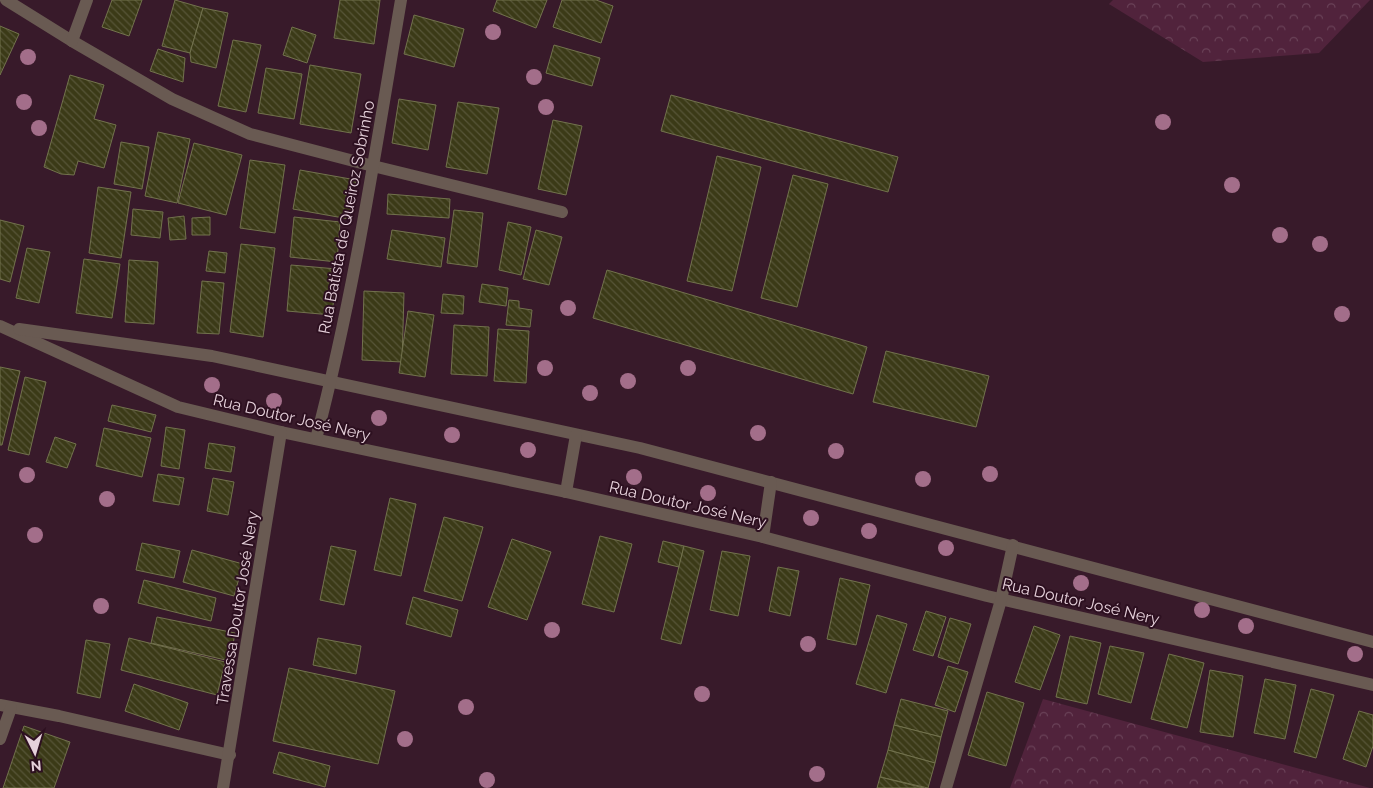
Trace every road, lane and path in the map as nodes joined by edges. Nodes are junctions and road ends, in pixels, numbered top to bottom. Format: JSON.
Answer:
{"nodes":[{"id":1,"x":6,"y":0,"type":"edge"},
{"id":2,"x":87,"y":0,"type":"edge"},
{"id":3,"x":401,"y":0,"type":"edge"},
{"id":4,"x":72,"y":41,"type":"junction"},
{"id":5,"x":373,"y":166,"type":"junction"},
{"id":6,"x":562,"y":212,"type":"dead end"},
{"id":7,"x":3,"y":326,"type":"edge"},
{"id":8,"x":331,"y":382,"type":"junction"},
{"id":9,"x":281,"y":432,"type":"junction"},
{"id":10,"x":576,"y":435,"type":"junction"},
{"id":11,"x":316,"y":439,"type":"junction"},
{"id":12,"x":771,"y":482,"type":"junction"},
{"id":13,"x":566,"y":492,"type":"junction"},
{"id":14,"x":763,"y":537,"type":"junction"},
{"id":15,"x":1014,"y":545,"type":"junction"},
{"id":16,"x":1001,"y":600,"type":"junction"},
{"id":17,"x":1373,"y":642,"type":"edge"},
{"id":18,"x":1373,"y":685,"type":"edge"},
{"id":19,"x":6,"y":706,"type":"edge"},
{"id":20,"x":0,"y":739,"type":"edge"},
{"id":21,"x":230,"y":755,"type":"junction"},
{"id":22,"x":224,"y":788,"type":"edge"},
{"id":23,"x":946,"y":788,"type":"edge"}],
"edges":[{"from":1,"to":4,"type":"street"},
{"from":2,"to":4,"type":"street"},
{"from":3,"to":5,"type":"street","name":"Rua Batista de Queiroz Sobrinho"},
{"from":4,"to":5,"type":"street"},
{"from":5,"to":6,"type":"street"},
{"from":5,"to":8,"type":"street","name":"Rua Batista de Queiroz Sobrinho"},
{"from":7,"to":8,"type":"street","name":"Rua Doutor José Nery"},
{"from":7,"to":9,"type":"street","name":"Rua Doutor José Nery"},
{"from":8,"to":10,"type":"street","name":"Rua Doutor José Nery"},
{"from":8,"to":11,"type":"street","name":"Rua Batista de Queiroz Sobrinho"},
{"from":9,"to":11,"type":"street","name":"Rua Doutor José Nery"},
{"from":9,"to":21,"type":"street","name":"Travessa Doutor José Nery"},
{"from":10,"to":12,"type":"street","name":"Rua Doutor José Nery"},
{"from":10,"to":13,"type":"street"},
{"from":11,"to":13,"type":"street","name":"Rua Doutor José Nery"},
{"from":12,"to":14,"type":"street"},
{"from":12,"to":15,"type":"street","name":"Rua Doutor José Nery"},
{"from":13,"to":14,"type":"street","name":"Rua Doutor José Nery"},
{"from":14,"to":16,"type":"street","name":"Rua Doutor José Nery"},
{"from":15,"to":16,"type":"street"},
{"from":15,"to":17,"type":"street","name":"Rua Doutor José Nery"},
{"from":16,"to":18,"type":"street","name":"Rua Doutor José Nery"},
{"from":16,"to":23,"type":"street"},
{"from":19,"to":20,"type":"street"},
{"from":19,"to":21,"type":"street"},
{"from":21,"to":22,"type":"street","name":"Travessa Doutor José Nery"}]}
